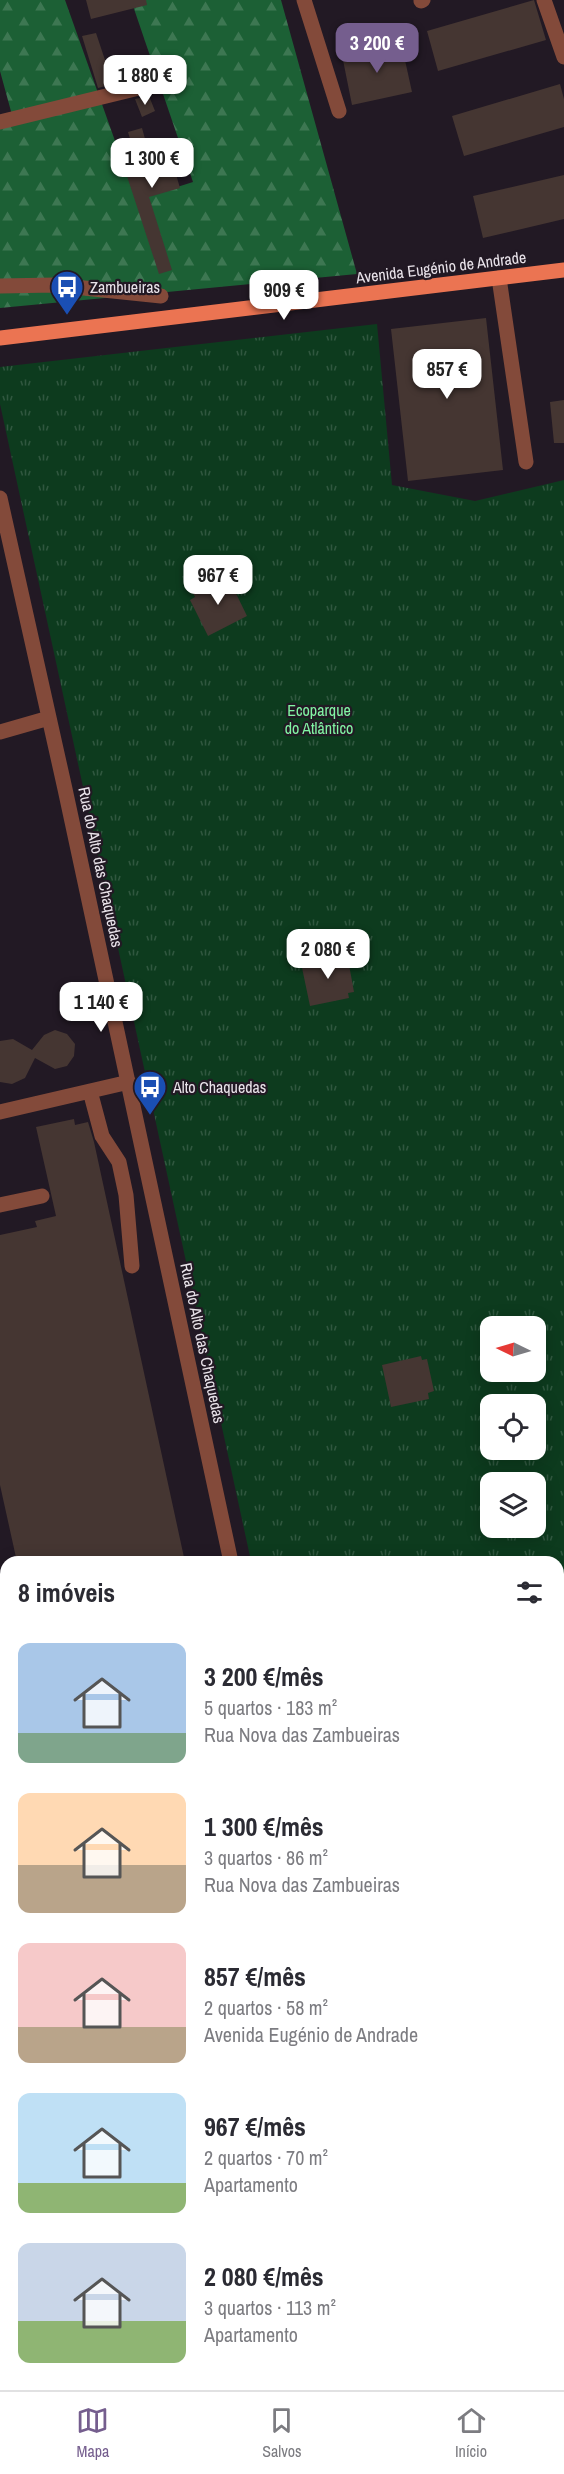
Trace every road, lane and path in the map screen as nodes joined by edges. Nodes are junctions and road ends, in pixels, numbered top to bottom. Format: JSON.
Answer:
{"nodes":[{"id":1,"x":304,"y":0,"type":"edge"},
{"id":2,"x":544,"y":0,"type":"edge"},
{"id":3,"x":564,"y":57,"type":"edge"},
{"id":4,"x":147,"y":86,"type":"dead end"},
{"id":5,"x":339,"y":111,"type":"dead end"},
{"id":6,"x":0,"y":122,"type":"edge"},
{"id":7,"x":564,"y":270,"type":"edge"},
{"id":8,"x":499,"y":278,"type":"junction"},
{"id":9,"x":0,"y":286,"type":"edge"},
{"id":10,"x":160,"y":296,"type":"dead end"},
{"id":11,"x":0,"y":338,"type":"edge"},
{"id":12,"x":526,"y":462,"type":"dead end"},
{"id":13,"x":0,"y":498,"type":"edge"},
{"id":14,"x":49,"y":718,"type":"junction"},
{"id":15,"x":0,"y":732,"type":"edge"},
{"id":16,"x":129,"y":1082,"type":"junction"},
{"id":17,"x":90,"y":1091,"type":"junction"},
{"id":18,"x":0,"y":1112,"type":"edge"},
{"id":19,"x":42,"y":1196,"type":"dead end"},
{"id":20,"x":0,"y":1205,"type":"edge"},
{"id":21,"x":132,"y":1266,"type":"dead end"},
{"id":22,"x":230,"y":1556,"type":"edge"}],
"edges":[{"from":1,"to":5,"type":"street"},
{"from":2,"to":3,"type":"street"},
{"from":4,"to":6,"type":"street"},
{"from":7,"to":8,"type":"main road","name":"Avenida Eugénio de Andrade"},
{"from":8,"to":11,"type":"main road","name":"Avenida Eugénio de Andrade"},
{"from":8,"to":12,"type":"street"},
{"from":9,"to":10,"type":"street"},
{"from":13,"to":14,"type":"street","name":"Rua do Alto das Chaquedas"},
{"from":14,"to":15,"type":"street"},
{"from":14,"to":16,"type":"street","name":"Rua do Alto das Chaquedas"},
{"from":16,"to":17,"type":"street"},
{"from":16,"to":22,"type":"street","name":"Rua do Alto das Chaquedas"},
{"from":17,"to":18,"type":"street"},
{"from":17,"to":21,"type":"street"},
{"from":19,"to":20,"type":"street"}]}
